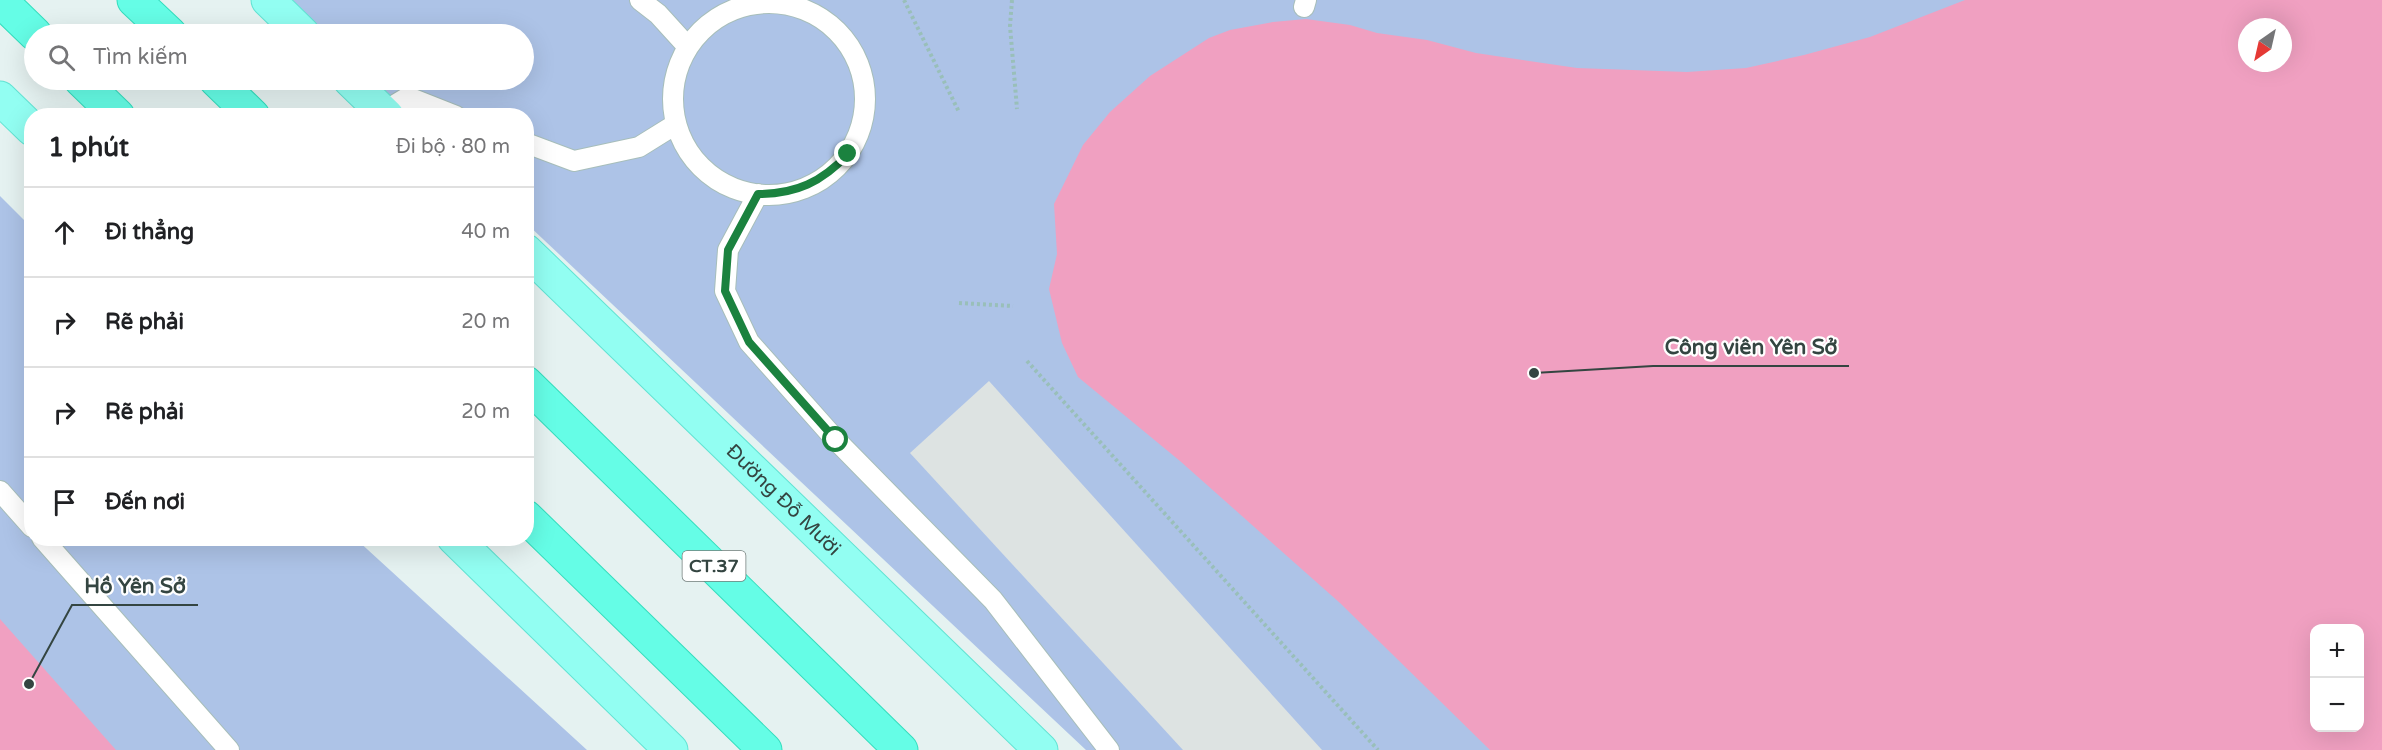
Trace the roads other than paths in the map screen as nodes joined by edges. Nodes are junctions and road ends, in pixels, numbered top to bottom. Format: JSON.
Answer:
{"nodes":[{"id":1,"x":0,"y":0,"type":"edge"},
{"id":2,"x":134,"y":0,"type":"edge"},
{"id":3,"x":268,"y":0,"type":"edge"},
{"id":4,"x":640,"y":0,"type":"edge"},
{"id":5,"x":25,"y":24,"type":"edge"},
{"id":6,"x":159,"y":24,"type":"edge"},
{"id":7,"x":293,"y":24,"type":"edge"},
{"id":8,"x":688,"y":47,"type":"junction"},
{"id":9,"x":91,"y":90,"type":"edge"},
{"id":10,"x":226,"y":90,"type":"edge"},
{"id":11,"x":360,"y":90,"type":"edge"},
{"id":12,"x":0,"y":98,"type":"edge"},
{"id":13,"x":110,"y":108,"type":"edge"},
{"id":14,"x":245,"y":108,"type":"edge"},
{"id":15,"x":379,"y":108,"type":"edge"},
{"id":16,"x":393,"y":108,"type":"edge"},
{"id":17,"x":436,"y":108,"type":"edge"},
{"id":18,"x":24,"y":121,"type":"edge"},
{"id":19,"x":676,"y":124,"type":"junction"},
{"id":20,"x":534,"y":146,"type":"edge"},
{"id":21,"x":758,"y":194,"type":"junction"},
{"id":22,"x":534,"y":259,"type":"edge"},
{"id":23,"x":534,"y":391,"type":"edge"},
{"id":24,"x":0,"y":491,"type":"edge"},
{"id":25,"x":24,"y":518,"type":"edge"},
{"id":26,"x":534,"y":525,"type":"edge"},
{"id":27,"x":49,"y":546,"type":"edge"},
{"id":28,"x":462,"y":546,"type":"edge"},
{"id":29,"x":229,"y":750,"type":"edge"},
{"id":30,"x":671,"y":750,"type":"edge"},
{"id":31,"x":765,"y":750,"type":"edge"},
{"id":32,"x":901,"y":750,"type":"edge"},
{"id":33,"x":1041,"y":750,"type":"edge"},
{"id":34,"x":1109,"y":750,"type":"edge"}],
"edges":[{"from":1,"to":5,"type":"highway"},
{"from":2,"to":6,"type":"highway"},
{"from":3,"to":7,"type":"main road"},
{"from":4,"to":8,"type":"lane"},
{"from":8,"to":19,"type":"lane"},
{"from":8,"to":21,"type":"lane"},
{"from":9,"to":13,"type":"highway"},
{"from":10,"to":14,"type":"highway"},
{"from":11,"to":15,"type":"main road"},
{"from":12,"to":18,"type":"main road"},
{"from":16,"to":17,"type":"lane"},
{"from":19,"to":20,"type":"lane"},
{"from":19,"to":21,"type":"lane"},
{"from":21,"to":34,"type":"lane"},
{"from":22,"to":33,"type":"main road","name":"Đường Đỗ Mười"},
{"from":23,"to":32,"type":"highway","number":"CT.37"},
{"from":24,"to":25,"type":"lane"},
{"from":26,"to":31,"type":"highway"},
{"from":27,"to":29,"type":"lane"},
{"from":28,"to":30,"type":"main road"}]}
